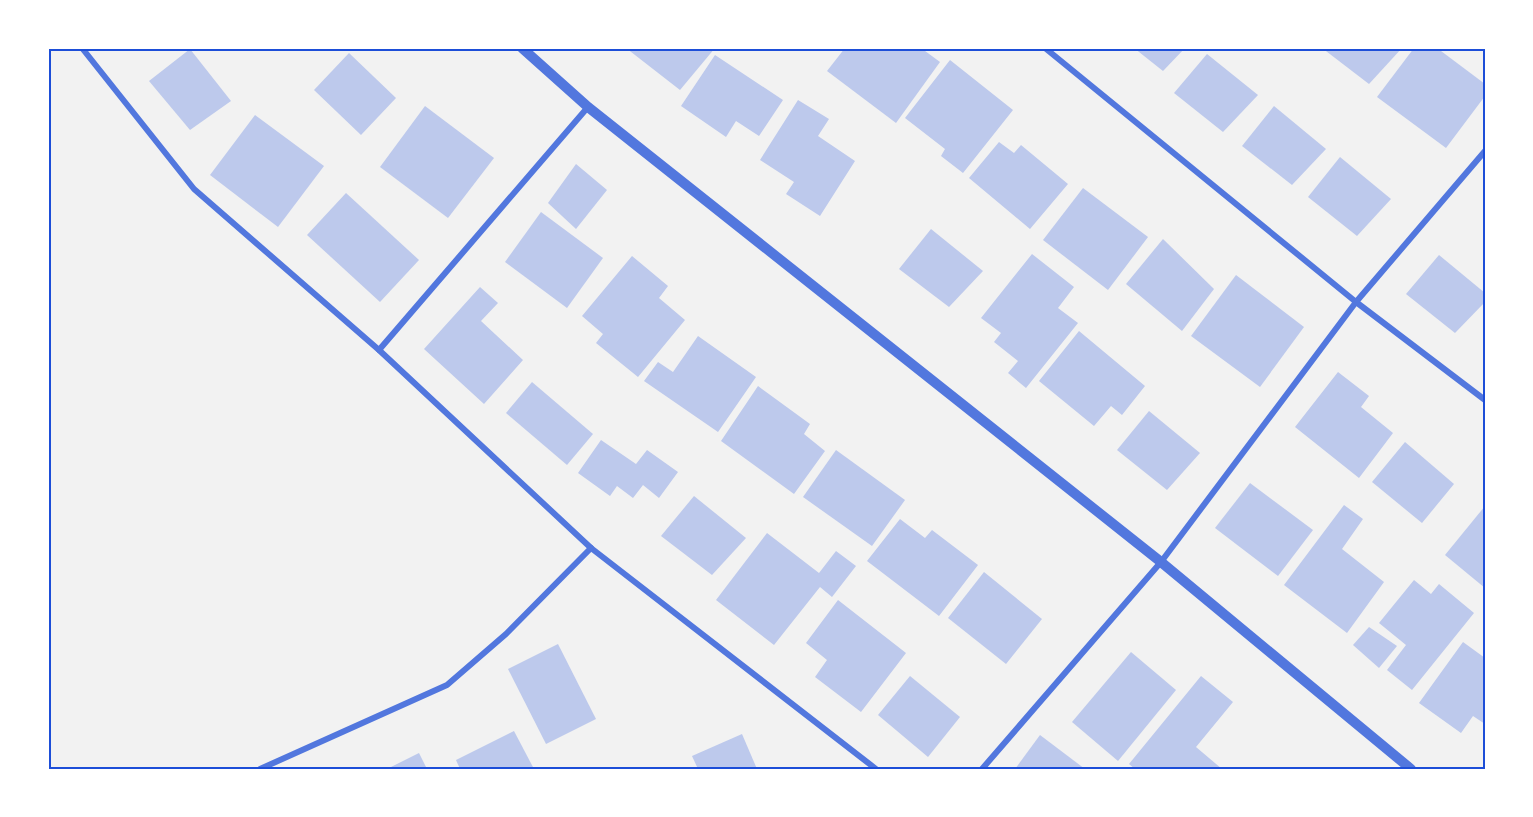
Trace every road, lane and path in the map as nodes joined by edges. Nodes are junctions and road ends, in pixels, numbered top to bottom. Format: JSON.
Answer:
{"nodes":[{"id":1,"x":82,"y":48,"type":"edge"},
{"id":2,"x":522,"y":48,"type":"edge"},
{"id":3,"x":1044,"y":48,"type":"edge"},
{"id":4,"x":588,"y":107,"type":"junction"},
{"id":5,"x":1485,"y":151,"type":"edge"},
{"id":6,"x":1356,"y":302,"type":"junction"},
{"id":7,"x":379,"y":350,"type":"junction"},
{"id":8,"x":1485,"y":400,"type":"edge"},
{"id":9,"x":591,"y":548,"type":"junction"},
{"id":10,"x":1161,"y":562,"type":"junction"},
{"id":11,"x":260,"y":769,"type":"edge"},
{"id":12,"x":876,"y":769,"type":"edge"},
{"id":13,"x":982,"y":769,"type":"edge"},
{"id":14,"x":1411,"y":769,"type":"edge"}],
"edges":[{"from":1,"to":7,"type":"street"},
{"from":2,"to":4,"type":"street"},
{"from":3,"to":6,"type":"street"},
{"from":4,"to":7,"type":"street"},
{"from":4,"to":10,"type":"street"},
{"from":5,"to":6,"type":"street"},
{"from":6,"to":8,"type":"street"},
{"from":6,"to":10,"type":"street"},
{"from":7,"to":9,"type":"street"},
{"from":9,"to":11,"type":"street"},
{"from":9,"to":12,"type":"street"},
{"from":10,"to":13,"type":"street"},
{"from":10,"to":14,"type":"street"}]}
